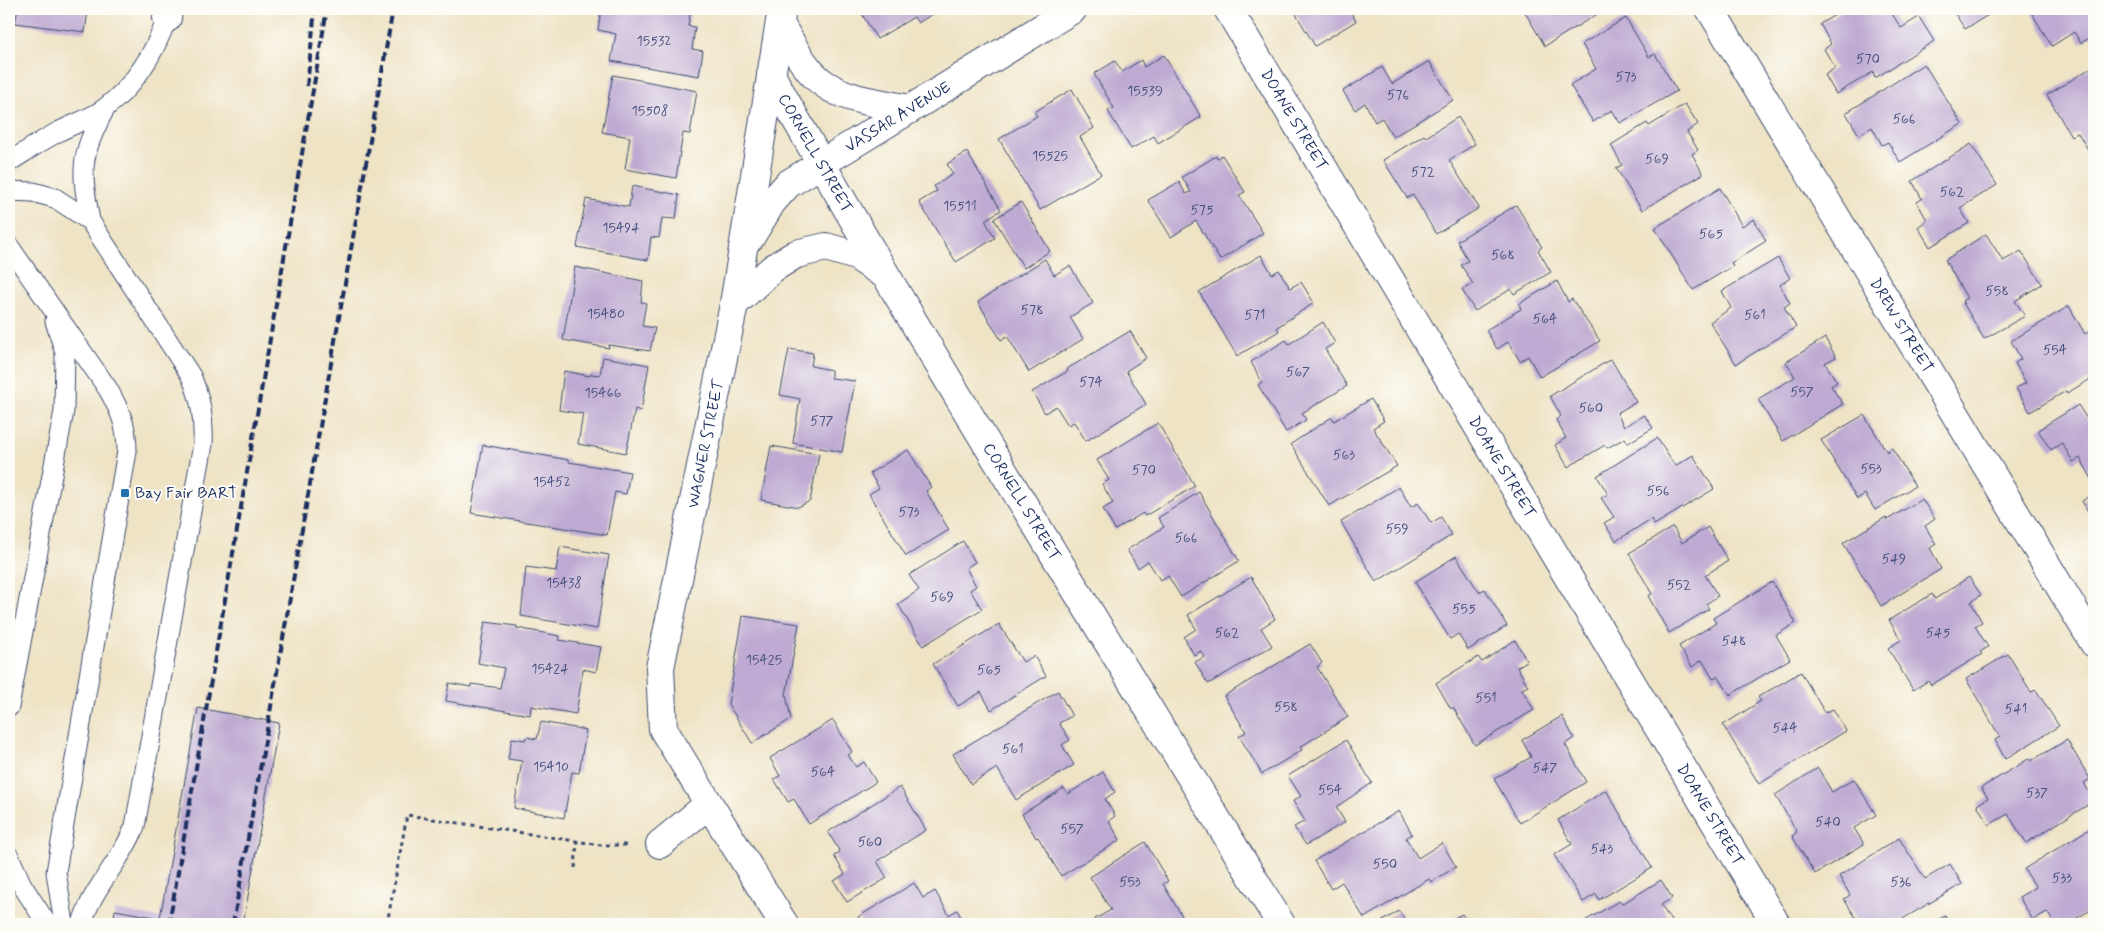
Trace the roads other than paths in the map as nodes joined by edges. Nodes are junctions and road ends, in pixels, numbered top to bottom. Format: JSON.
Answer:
{"nodes":[{"id":1,"x":1073,"y":9,"type":"edge"},
{"id":2,"x":1228,"y":9,"type":"edge"},
{"id":3,"x":1710,"y":9,"type":"edge"},
{"id":4,"x":168,"y":13,"type":"edge"},
{"id":5,"x":781,"y":16,"type":"edge"},
{"id":6,"x":770,"y":75,"type":"junction"},
{"id":7,"x":105,"y":109,"type":"junction"},
{"id":8,"x":910,"y":109,"type":"junction"},
{"id":9,"x":9,"y":162,"type":"edge"},
{"id":10,"x":820,"y":164,"type":"junction"},
{"id":11,"x":9,"y":191,"type":"edge"},
{"id":12,"x":90,"y":221,"type":"junction"},
{"id":13,"x":9,"y":246,"type":"edge"},
{"id":14,"x":744,"y":248,"type":"junction"},
{"id":15,"x":886,"y":276,"type":"junction"},
{"id":16,"x":50,"y":303,"type":"junction"},
{"id":17,"x":734,"y":304,"type":"junction"},
{"id":18,"x":2094,"y":643,"type":"edge"},
{"id":19,"x":9,"y":707,"type":"edge"},
{"id":20,"x":709,"y":804,"type":"junction"},
{"id":21,"x":660,"y":844,"type":"dead end"},
{"id":22,"x":9,"y":856,"type":"edge"},
{"id":23,"x":47,"y":924,"type":"edge"},
{"id":24,"x":64,"y":924,"type":"edge"},
{"id":25,"x":82,"y":924,"type":"edge"},
{"id":26,"x":784,"y":924,"type":"edge"},
{"id":27,"x":1281,"y":924,"type":"edge"},
{"id":28,"x":1776,"y":924,"type":"edge"}],
"edges":[{"from":1,"to":8,"type":"street","name":"VASSAR AVENUE"},
{"from":2,"to":28,"type":"street","name":"DOANE STREET"},
{"from":3,"to":18,"type":"street","name":"DREW STREET"},
{"from":4,"to":7,"type":"lane"},
{"from":5,"to":6,"type":"street","name":"WAGNER STREET"},
{"from":5,"to":8,"type":"street"},
{"from":6,"to":10,"type":"street","name":"CORNELL STREET"},
{"from":6,"to":14,"type":"street","name":"WAGNER STREET"},
{"from":7,"to":9,"type":"lane"},
{"from":7,"to":12,"type":"lane"},
{"from":8,"to":10,"type":"street","name":"VASSAR AVENUE"},
{"from":10,"to":14,"type":"street","name":"VASSAR AVENUE"},
{"from":10,"to":15,"type":"street","name":"CORNELL STREET"},
{"from":11,"to":12,"type":"lane"},
{"from":12,"to":25,"type":"lane"},
{"from":13,"to":16,"type":"lane"},
{"from":14,"to":17,"type":"street","name":"WAGNER STREET"},
{"from":15,"to":17,"type":"street"},
{"from":15,"to":27,"type":"street","name":"CORNELL STREET"},
{"from":16,"to":19,"type":"lane"},
{"from":16,"to":24,"type":"lane"},
{"from":17,"to":20,"type":"street","name":"WAGNER STREET"},
{"from":20,"to":21,"type":"street"},
{"from":20,"to":26,"type":"street","name":"WAGNER STREET"},
{"from":22,"to":23,"type":"lane"}]}
